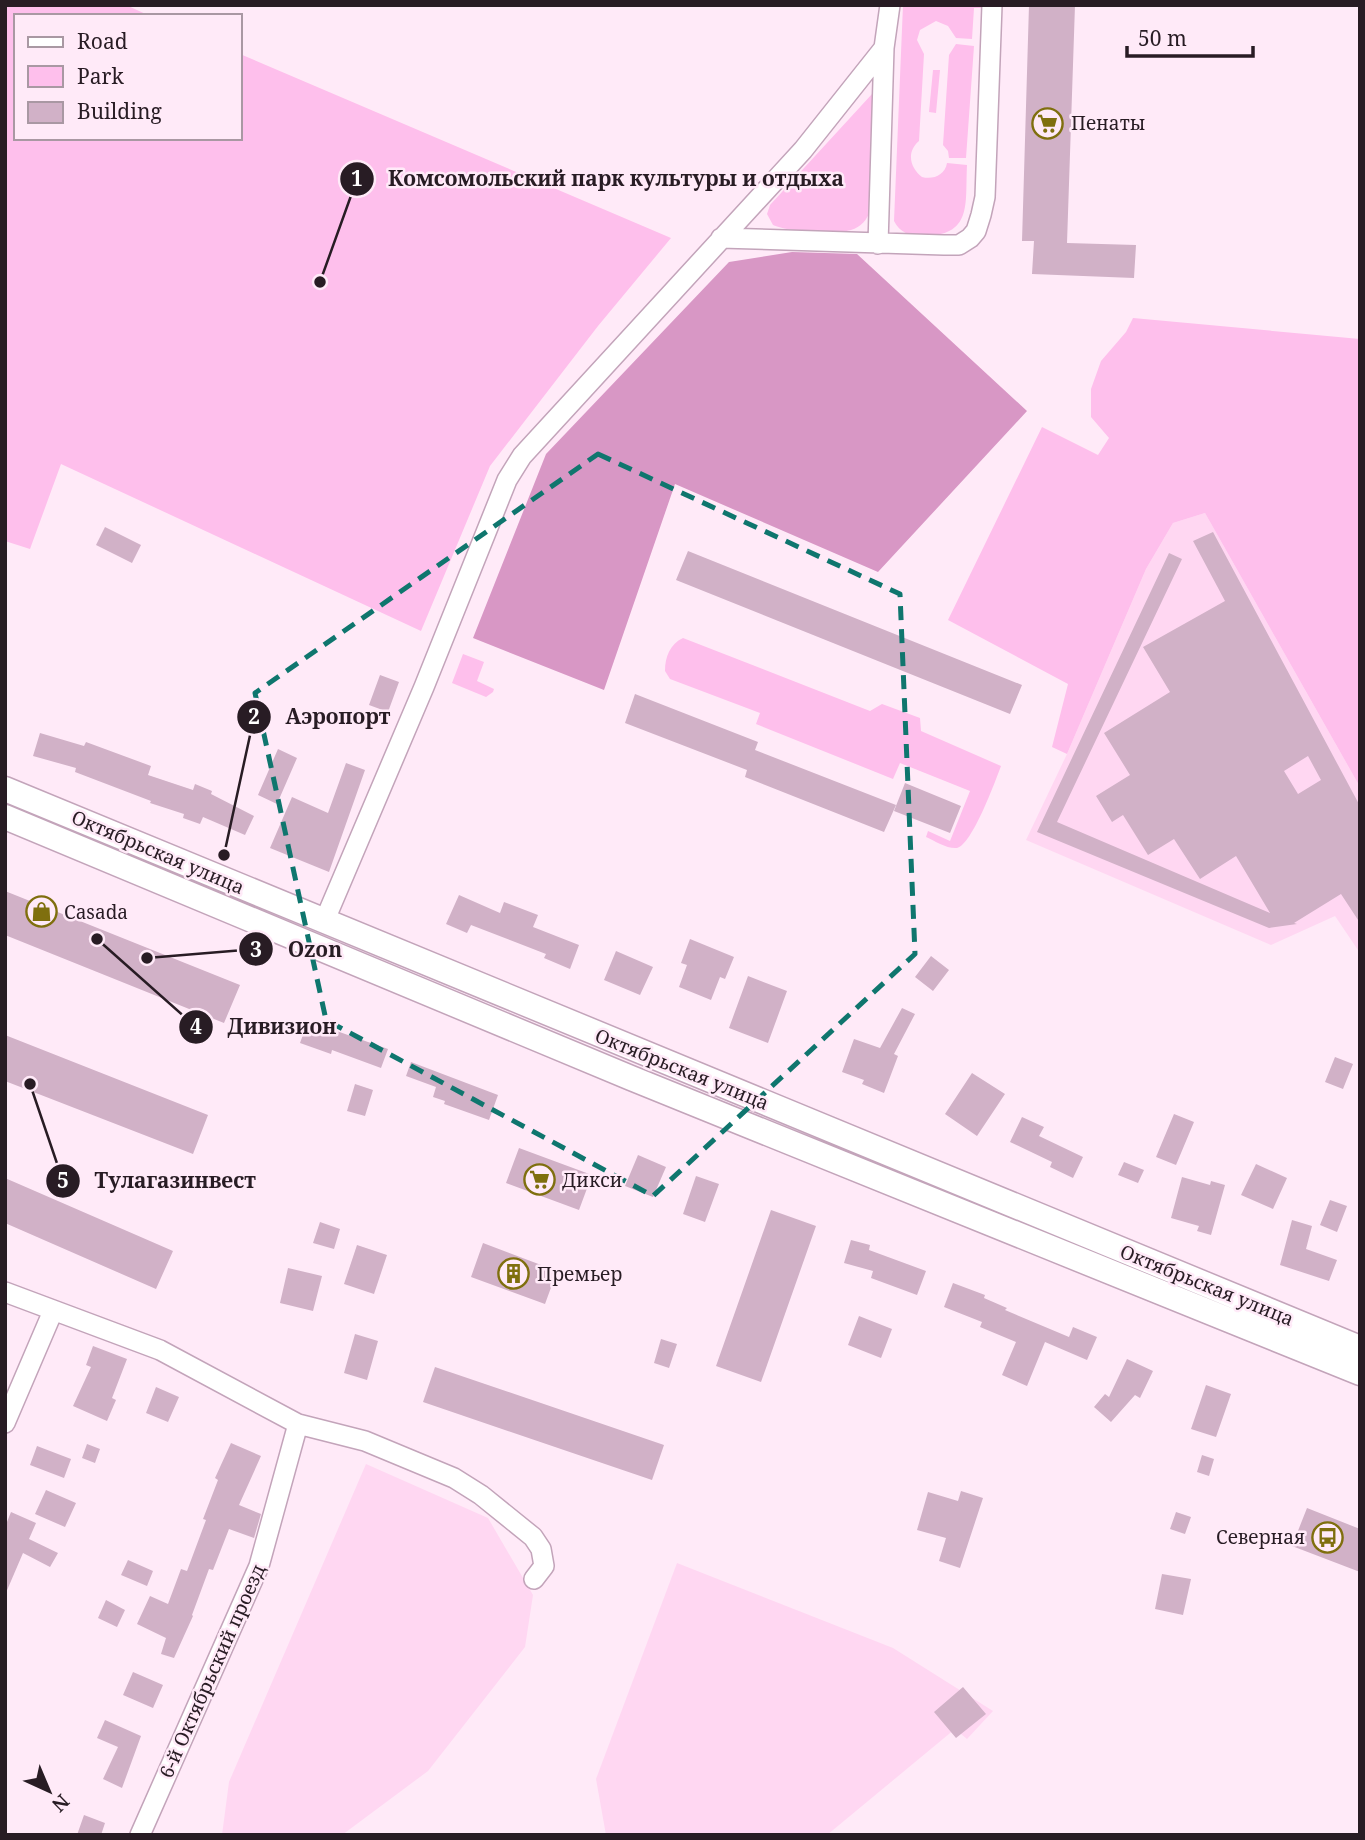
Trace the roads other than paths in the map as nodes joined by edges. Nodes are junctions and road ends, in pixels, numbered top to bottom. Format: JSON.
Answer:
{"nodes":[{"id":1,"x":890,"y":5,"type":"edge"},
{"id":2,"x":992,"y":5,"type":"edge"},
{"id":3,"x":884,"y":48,"type":"junction"},
{"id":4,"x":721,"y":238,"type":"junction"},
{"id":5,"x":878,"y":244,"type":"junction"},
{"id":6,"x":5,"y":789,"type":"edge"},
{"id":7,"x":5,"y":817,"type":"edge"},
{"id":8,"x":324,"y":922,"type":"junction"},
{"id":9,"x":315,"y":946,"type":"junction"},
{"id":10,"x":5,"y":1292,"type":"edge"},
{"id":11,"x":53,"y":1311,"type":"junction"},
{"id":12,"x":1360,"y":1348,"type":"edge"},
{"id":13,"x":1360,"y":1373,"type":"edge"},
{"id":14,"x":5,"y":1423,"type":"edge"},
{"id":15,"x":298,"y":1424,"type":"junction"},
{"id":16,"x":534,"y":1579,"type":"dead end"},
{"id":17,"x":140,"y":1835,"type":"edge"}],
"edges":[{"from":1,"to":3,"type":"street"},
{"from":2,"to":5,"type":"street"},
{"from":3,"to":4,"type":"street"},
{"from":3,"to":5,"type":"street"},
{"from":4,"to":5,"type":"street"},
{"from":4,"to":8,"type":"street"},
{"from":6,"to":8,"type":"main road","name":"Октябрьская улица"},
{"from":7,"to":9,"type":"main road","name":"Октябрьская улица"},
{"from":8,"to":9,"type":"main road"},
{"from":8,"to":12,"type":"main road","name":"Октябрьская улица"},
{"from":9,"to":13,"type":"main road","name":"Октябрьская улица"},
{"from":10,"to":11,"type":"street"},
{"from":11,"to":14,"type":"street"},
{"from":11,"to":15,"type":"street"},
{"from":15,"to":16,"type":"street"},
{"from":15,"to":17,"type":"street","name":"6-й Октябрьский проезд"}]}
